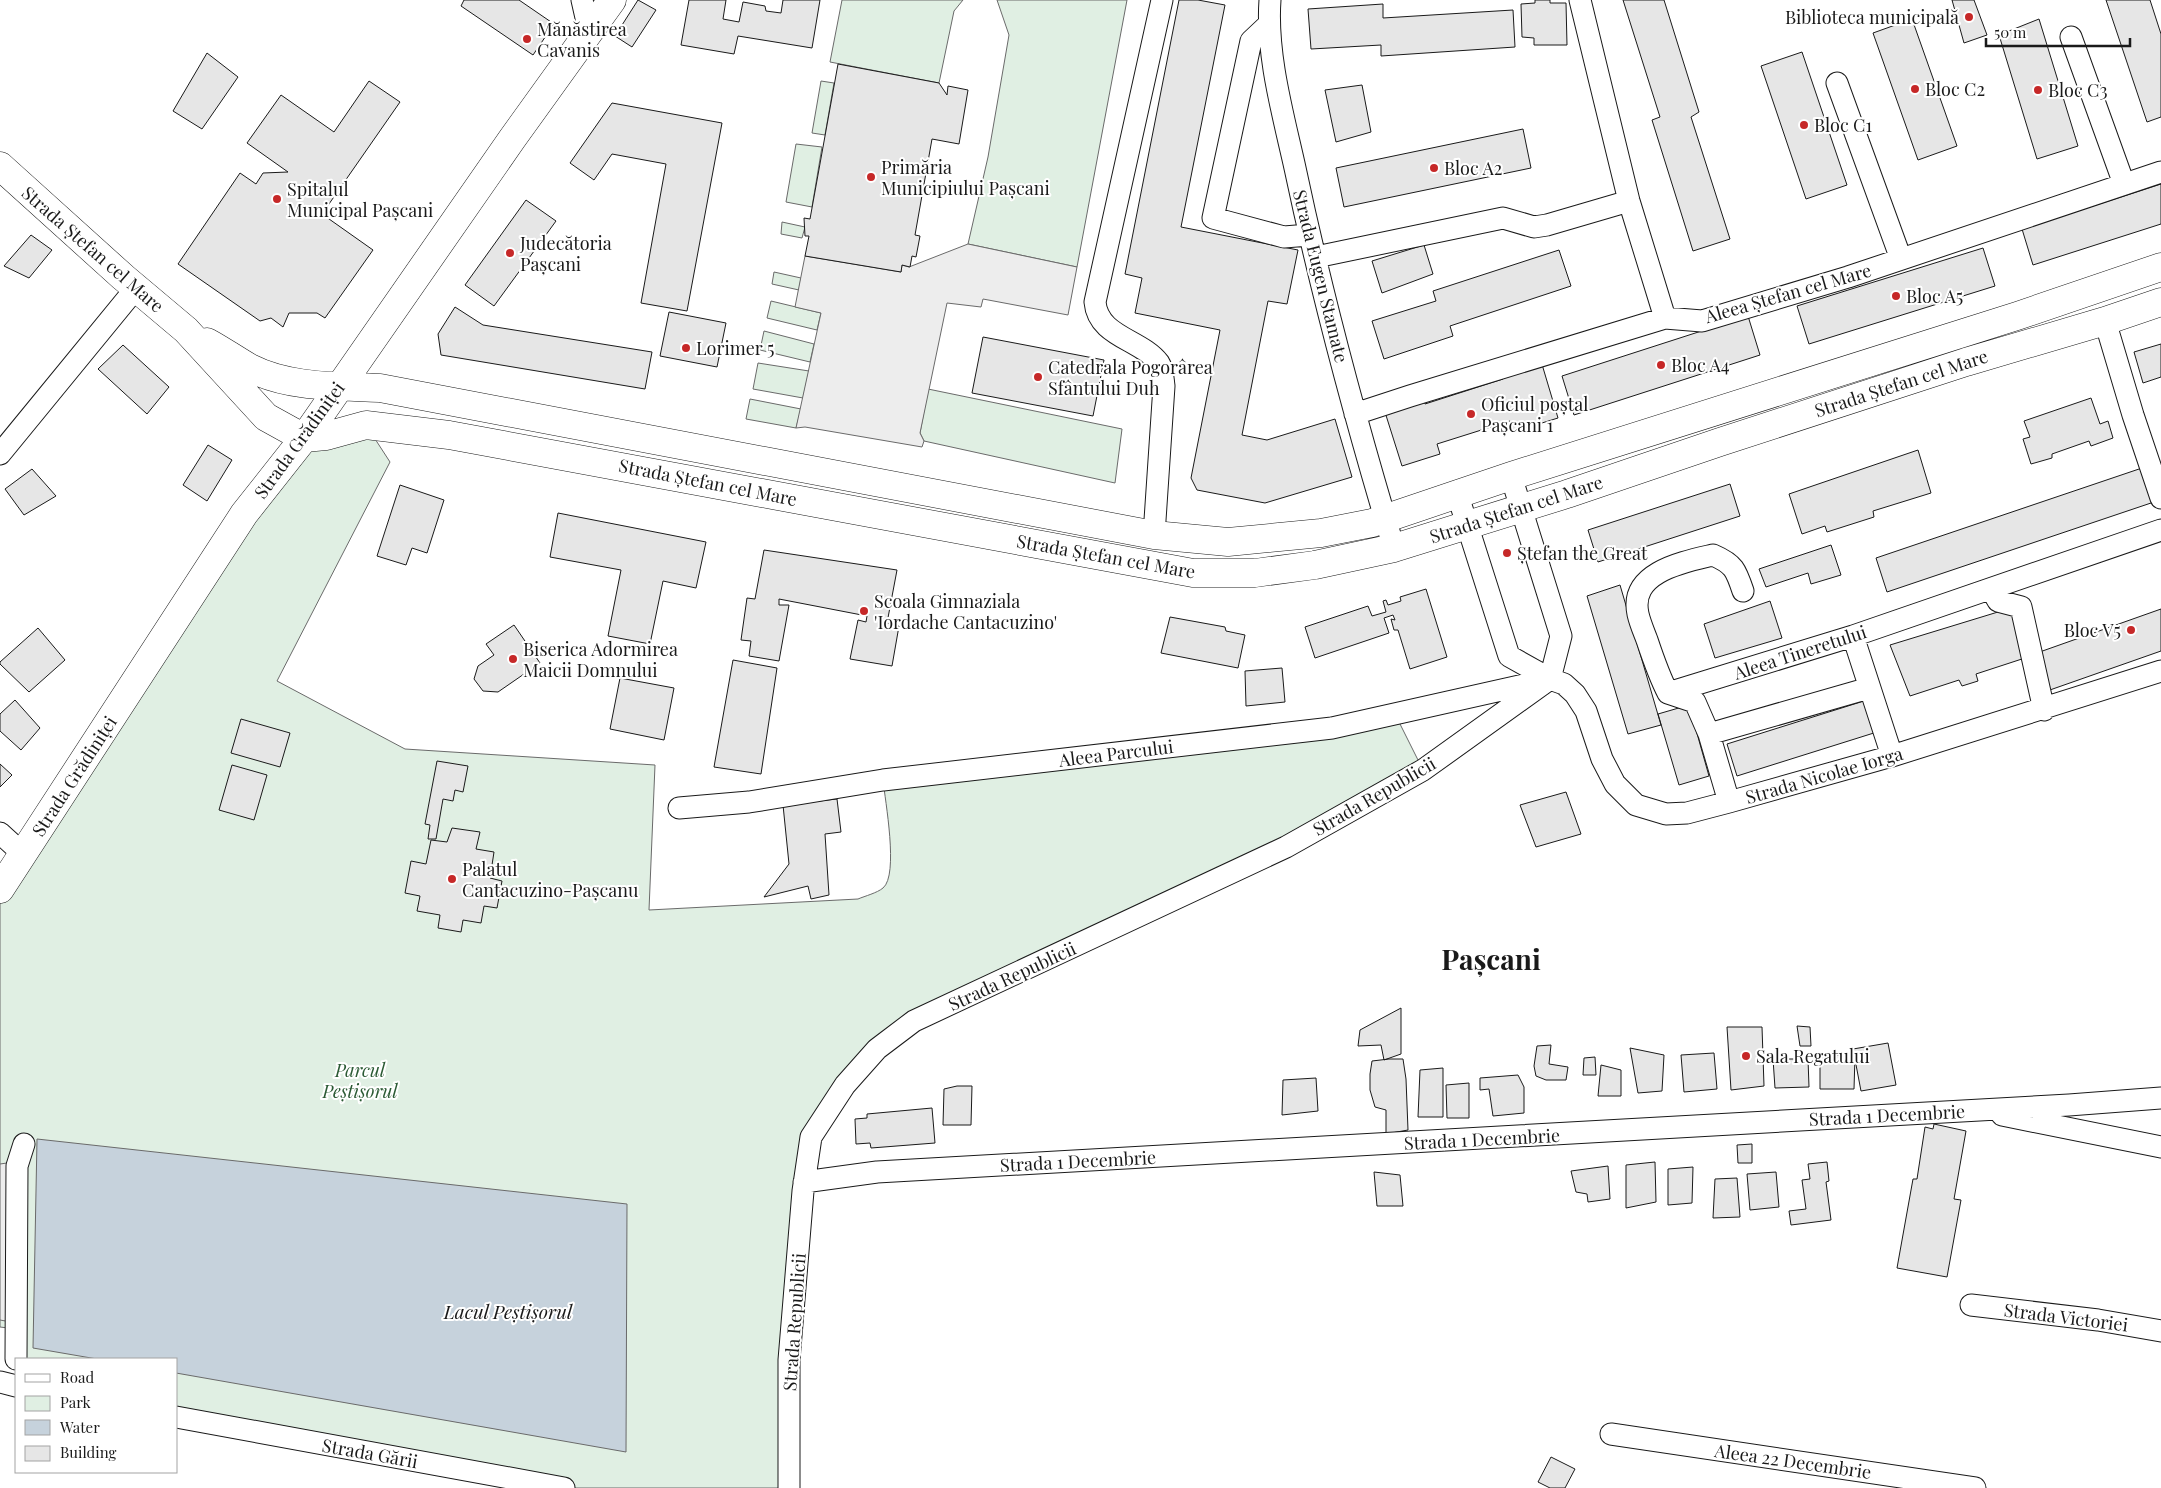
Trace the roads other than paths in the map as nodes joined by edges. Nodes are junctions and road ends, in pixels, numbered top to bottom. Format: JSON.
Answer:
{"nodes":[{"id":1,"x":582,"y":0,"type":"edge"},
{"id":2,"x":612,"y":0,"type":"edge"},
{"id":3,"x":1162,"y":0,"type":"edge"},
{"id":4,"x":1270,"y":0,"type":"edge"},
{"id":5,"x":1580,"y":0,"type":"edge"},
{"id":6,"x":1268,"y":26,"type":"junction"},
{"id":7,"x":590,"y":32,"type":"junction"},
{"id":8,"x":2071,"y":37,"type":"dead end"},
{"id":9,"x":1837,"y":83,"type":"dead end"},
{"id":10,"x":0,"y":166,"type":"edge"},
{"id":11,"x":2161,"y":172,"type":"edge"},
{"id":12,"x":2124,"y":184,"type":"junction"},
{"id":13,"x":1629,"y":201,"type":"junction"},
{"id":14,"x":1309,"y":235,"type":"junction"},
{"id":15,"x":1316,"y":256,"type":"junction"},
{"id":16,"x":1901,"y":259,"type":"junction"},
{"id":17,"x":2161,"y":267,"type":"edge"},
{"id":18,"x":136,"y":288,"type":"junction"},
{"id":19,"x":2161,"y":302,"type":"edge"},
{"id":20,"x":1665,"y":318,"type":"junction"},
{"id":21,"x":2106,"y":321,"type":"junction"},
{"id":22,"x":186,"y":330,"type":"junction"},
{"id":23,"x":339,"y":386,"type":"junction"},
{"id":24,"x":1354,"y":414,"type":"junction"},
{"id":25,"x":304,"y":438,"type":"junction"},
{"id":26,"x":0,"y":454,"type":"edge"},
{"id":27,"x":1511,"y":476,"type":"junction"},
{"id":28,"x":1458,"y":496,"type":"junction"},
{"id":29,"x":2161,"y":498,"type":"edge"},
{"id":30,"x":975,"y":501,"type":"junction"},
{"id":31,"x":1521,"y":507,"type":"junction"},
{"id":32,"x":1386,"y":519,"type":"junction"},
{"id":33,"x":1468,"y":524,"type":"junction"},
{"id":34,"x":2161,"y":530,"type":"edge"},
{"id":35,"x":970,"y":531,"type":"junction"},
{"id":36,"x":1154,"y":535,"type":"junction"},
{"id":37,"x":1394,"y":548,"type":"junction"},
{"id":38,"x":1991,"y":589,"type":"junction"},
{"id":39,"x":1743,"y":591,"type":"dead end"},
{"id":40,"x":1853,"y":636,"type":"junction"},
{"id":41,"x":2161,"y":671,"type":"edge"},
{"id":42,"x":1550,"y":679,"type":"junction"},
{"id":43,"x":1869,"y":688,"type":"junction"},
{"id":44,"x":1668,"y":694,"type":"junction"},
{"id":45,"x":2044,"y":710,"type":"junction"},
{"id":46,"x":1709,"y":734,"type":"junction"},
{"id":47,"x":1892,"y":756,"type":"junction"},
{"id":48,"x":1729,"y":802,"type":"junction"},
{"id":49,"x":679,"y":808,"type":"dead end"},
{"id":50,"x":0,"y":834,"type":"edge"},
{"id":51,"x":23,"y":854,"type":"junction"},
{"id":52,"x":0,"y":889,"type":"edge"},
{"id":53,"x":2161,"y":1098,"type":"edge"},
{"id":54,"x":1978,"y":1109,"type":"junction"},
{"id":55,"x":24,"y":1144,"type":"dead end"},
{"id":56,"x":2161,"y":1147,"type":"edge"},
{"id":57,"x":804,"y":1182,"type":"junction"},
{"id":58,"x":1971,"y":1305,"type":"dead end"},
{"id":59,"x":2161,"y":1331,"type":"edge"},
{"id":60,"x":16,"y":1358,"type":"edge"},
{"id":61,"x":0,"y":1382,"type":"edge"},
{"id":62,"x":15,"y":1386,"type":"edge"},
{"id":63,"x":178,"y":1417,"type":"edge"},
{"id":64,"x":1610,"y":1434,"type":"dead end"},
{"id":65,"x":564,"y":1488,"type":"edge"},
{"id":66,"x":789,"y":1488,"type":"edge"},
{"id":67,"x":1974,"y":1488,"type":"edge"}],
"edges":[{"from":1,"to":7,"type":"street"},
{"from":2,"to":7,"type":"main road","name":"Strada Grădiniței"},
{"from":3,"to":36,"type":"street"},
{"from":4,"to":6,"type":"street","name":"Strada Eugen Stamate"},
{"from":5,"to":13,"type":"street"},
{"from":6,"to":14,"type":"street","name":"Strada Eugen Stamate"},
{"from":6,"to":14,"type":"street"},
{"from":7,"to":23,"type":"main road","name":"Strada Grădiniței"},
{"from":8,"to":12,"type":"street"},
{"from":9,"to":16,"type":"street"},
{"from":10,"to":18,"type":"main road","name":"Strada Ștefan cel Mare"},
{"from":11,"to":12,"type":"street","name":"Aleea Ștefan cel Mare"},
{"from":12,"to":16,"type":"street","name":"Aleea Ștefan cel Mare"},
{"from":13,"to":15,"type":"street"},
{"from":13,"to":20,"type":"street"},
{"from":14,"to":15,"type":"street","name":"Strada Eugen Stamate"},
{"from":15,"to":24,"type":"street","name":"Strada Eugen Stamate"},
{"from":16,"to":20,"type":"street","name":"Aleea Ștefan cel Mare"},
{"from":17,"to":27,"type":"main road","name":"Strada Ștefan cel Mare"},
{"from":18,"to":22,"type":"main road","name":"Strada Ștefan cel Mare"},
{"from":18,"to":26,"type":"street"},
{"from":19,"to":21,"type":"main road","name":"Strada Ștefan cel Mare"},
{"from":20,"to":24,"type":"street","name":"Aleea Ștefan cel Mare"},
{"from":21,"to":29,"type":"street"},
{"from":21,"to":31,"type":"main road","name":"Strada Ștefan cel Mare"},
{"from":22,"to":23,"type":"main road","name":"Strada Ștefan cel Mare"},
{"from":22,"to":25,"type":"main road","name":"Strada Ștefan cel Mare"},
{"from":23,"to":25,"type":"main road","name":"Strada Grădiniței"},
{"from":23,"to":30,"type":"main road","name":"Strada Ștefan cel Mare"},
{"from":24,"to":32,"type":"street","name":"Strada Eugen Stamate"},
{"from":25,"to":35,"type":"main road","name":"Strada Ștefan cel Mare"},
{"from":25,"to":51,"type":"main road","name":"Strada Grădiniței"},
{"from":27,"to":28,"type":"main road","name":"Strada Ștefan cel Mare"},
{"from":27,"to":31,"type":"street"},
{"from":28,"to":32,"type":"main road","name":"Strada Ștefan cel Mare"},
{"from":28,"to":33,"type":"street","name":"Strada Nicolae Iorga"},
{"from":30,"to":35,"type":"main road"},
{"from":30,"to":36,"type":"main road","name":"Strada Ștefan cel Mare"},
{"from":31,"to":33,"type":"main road","name":"Strada Ștefan cel Mare"},
{"from":31,"to":42,"type":"street"},
{"from":32,"to":36,"type":"main road","name":"Strada Ștefan cel Mare"},
{"from":32,"to":37,"type":"street","name":"Strada Eugen Stamate"},
{"from":33,"to":37,"type":"main road","name":"Strada Ștefan cel Mare"},
{"from":33,"to":42,"type":"street","name":"Strada Nicolae Iorga"},
{"from":34,"to":38,"type":"street","name":"Aleea Tineretului"},
{"from":35,"to":37,"type":"main road","name":"Strada Ștefan cel Mare"},
{"from":38,"to":40,"type":"street","name":"Aleea Tineretului"},
{"from":38,"to":45,"type":"street"},
{"from":39,"to":44,"type":"street"},
{"from":40,"to":43,"type":"street"},
{"from":40,"to":44,"type":"street","name":"Aleea Tineretului"},
{"from":41,"to":45,"type":"street","name":"Strada Nicolae Iorga"},
{"from":42,"to":48,"type":"street","name":"Strada Nicolae Iorga"},
{"from":42,"to":49,"type":"street","name":"Aleea Parcului"},
{"from":42,"to":57,"type":"street","name":"Strada Republicii"},
{"from":43,"to":46,"type":"street"},
{"from":43,"to":47,"type":"street"},
{"from":44,"to":46,"type":"street"},
{"from":45,"to":47,"type":"street","name":"Strada Nicolae Iorga"},
{"from":46,"to":48,"type":"street"},
{"from":47,"to":48,"type":"street","name":"Strada Nicolae Iorga"},
{"from":50,"to":51,"type":"street"},
{"from":51,"to":52,"type":"main road","name":"Strada Grădiniței"},
{"from":53,"to":54,"type":"street","name":"Strada 1 Decembrie"},
{"from":54,"to":56,"type":"street"},
{"from":54,"to":57,"type":"street","name":"Strada 1 Decembrie"},
{"from":55,"to":60,"type":"street"},
{"from":57,"to":66,"type":"street","name":"Strada Republicii"},
{"from":58,"to":59,"type":"street","name":"Strada Victoriei"},
{"from":61,"to":62,"type":"street"},
{"from":63,"to":65,"type":"street","name":"Strada Gării"},
{"from":64,"to":67,"type":"street","name":"Aleea 22 Decembrie"}]}
